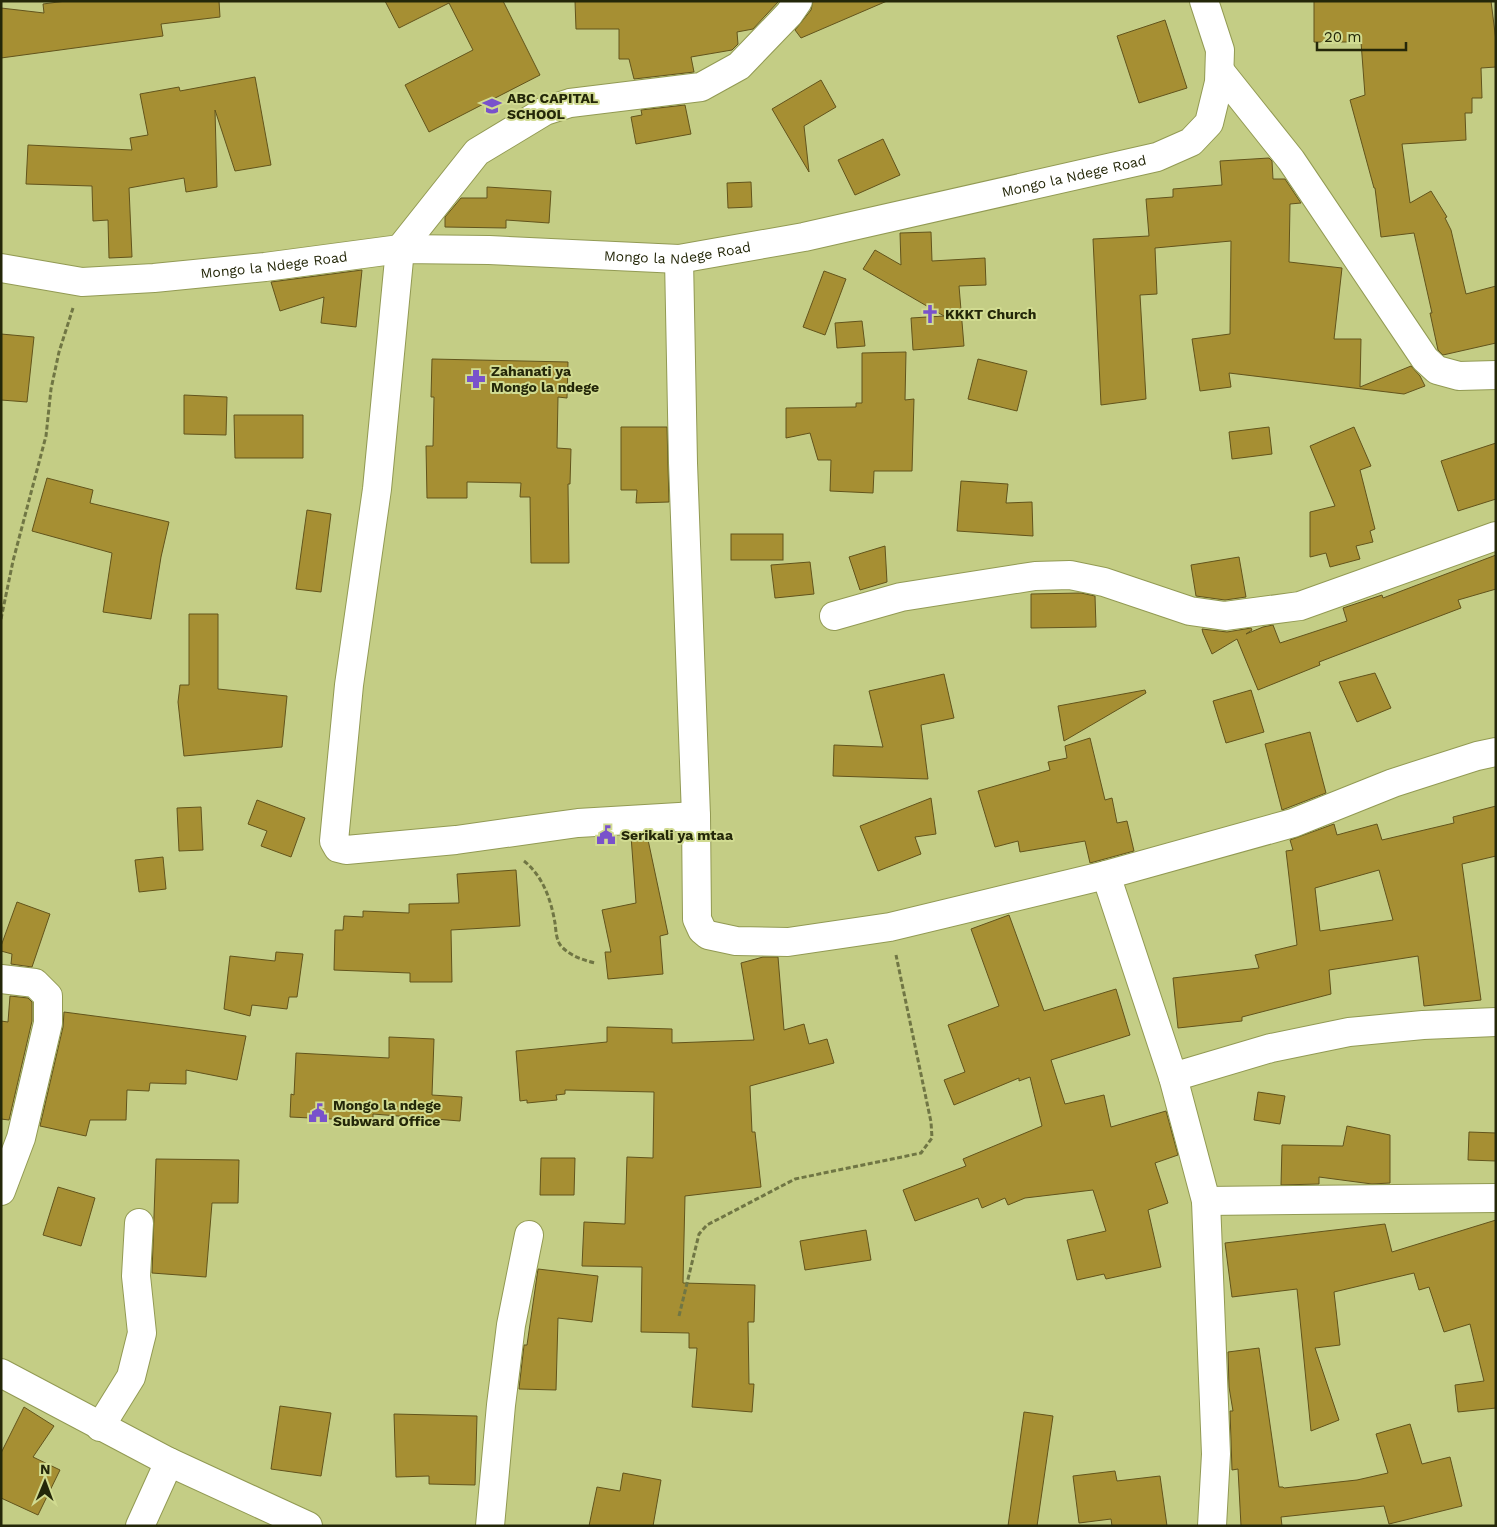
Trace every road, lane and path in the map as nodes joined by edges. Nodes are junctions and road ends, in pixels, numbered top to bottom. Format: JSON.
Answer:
{"nodes":[{"id":1,"x":798,"y":1,"type":"edge"},
{"id":2,"x":1204,"y":1,"type":"edge"},
{"id":3,"x":1220,"y":71,"type":"junction"},
{"id":4,"x":400,"y":249,"type":"junction"},
{"id":5,"x":679,"y":259,"type":"junction"},
{"id":6,"x":1,"y":268,"type":"edge"},
{"id":7,"x":82,"y":282,"type":"junction"},
{"id":8,"x":1496,"y":375,"type":"edge"},
{"id":9,"x":1496,"y":536,"type":"edge"},
{"id":10,"x":834,"y":616,"type":"dead end"},
{"id":11,"x":1,"y":619,"type":"edge"},
{"id":12,"x":1496,"y":752,"type":"edge"},
{"id":13,"x":696,"y":816,"type":"junction"},
{"id":14,"x":521,"y":858,"type":"dead end"},
{"id":15,"x":1106,"y":875,"type":"junction"},
{"id":16,"x":890,"y":927,"type":"junction"},
{"id":17,"x":596,"y":963,"type":"dead end"},
{"id":18,"x":1,"y":978,"type":"edge"},
{"id":19,"x":1496,"y":1022,"type":"edge"},
{"id":20,"x":1173,"y":1078,"type":"junction"},
{"id":21,"x":1,"y":1192,"type":"edge"},
{"id":22,"x":1496,"y":1198,"type":"edge"},
{"id":23,"x":1206,"y":1201,"type":"junction"},
{"id":24,"x":139,"y":1223,"type":"dead end"},
{"id":25,"x":530,"y":1235,"type":"dead end"},
{"id":26,"x":679,"y":1316,"type":"dead end"},
{"id":27,"x":1,"y":1373,"type":"edge"},
{"id":28,"x":100,"y":1426,"type":"junction"},
{"id":29,"x":169,"y":1462,"type":"junction"},
{"id":30,"x":140,"y":1526,"type":"edge"},
{"id":31,"x":308,"y":1526,"type":"edge"},
{"id":32,"x":490,"y":1526,"type":"edge"},
{"id":33,"x":1212,"y":1526,"type":"edge"}],
"edges":[{"from":1,"to":4,"type":"street"},
{"from":2,"to":3,"type":"street","name":"Mongo la Ndege Road"},
{"from":3,"to":5,"type":"street","name":"Mongo la Ndege Road"},
{"from":3,"to":8,"type":"street"},
{"from":4,"to":5,"type":"street","name":"Mongo la Ndege Road"},
{"from":4,"to":7,"type":"street","name":"Mongo la Ndege Road"},
{"from":4,"to":13,"type":"street"},
{"from":5,"to":13,"type":"street"},
{"from":6,"to":7,"type":"street","name":"Mongo la Ndege Road"},
{"from":7,"to":11,"type":"path"},
{"from":9,"to":10,"type":"street"},
{"from":12,"to":15,"type":"street"},
{"from":13,"to":16,"type":"street"},
{"from":14,"to":17,"type":"path"},
{"from":15,"to":16,"type":"street"},
{"from":15,"to":20,"type":"street"},
{"from":16,"to":26,"type":"path"},
{"from":18,"to":21,"type":"street"},
{"from":19,"to":20,"type":"street"},
{"from":20,"to":23,"type":"street"},
{"from":22,"to":23,"type":"street"},
{"from":23,"to":33,"type":"street"},
{"from":24,"to":28,"type":"street"},
{"from":25,"to":32,"type":"street"},
{"from":27,"to":28,"type":"street"},
{"from":28,"to":29,"type":"street"},
{"from":29,"to":30,"type":"street"},
{"from":29,"to":31,"type":"street"}]}
